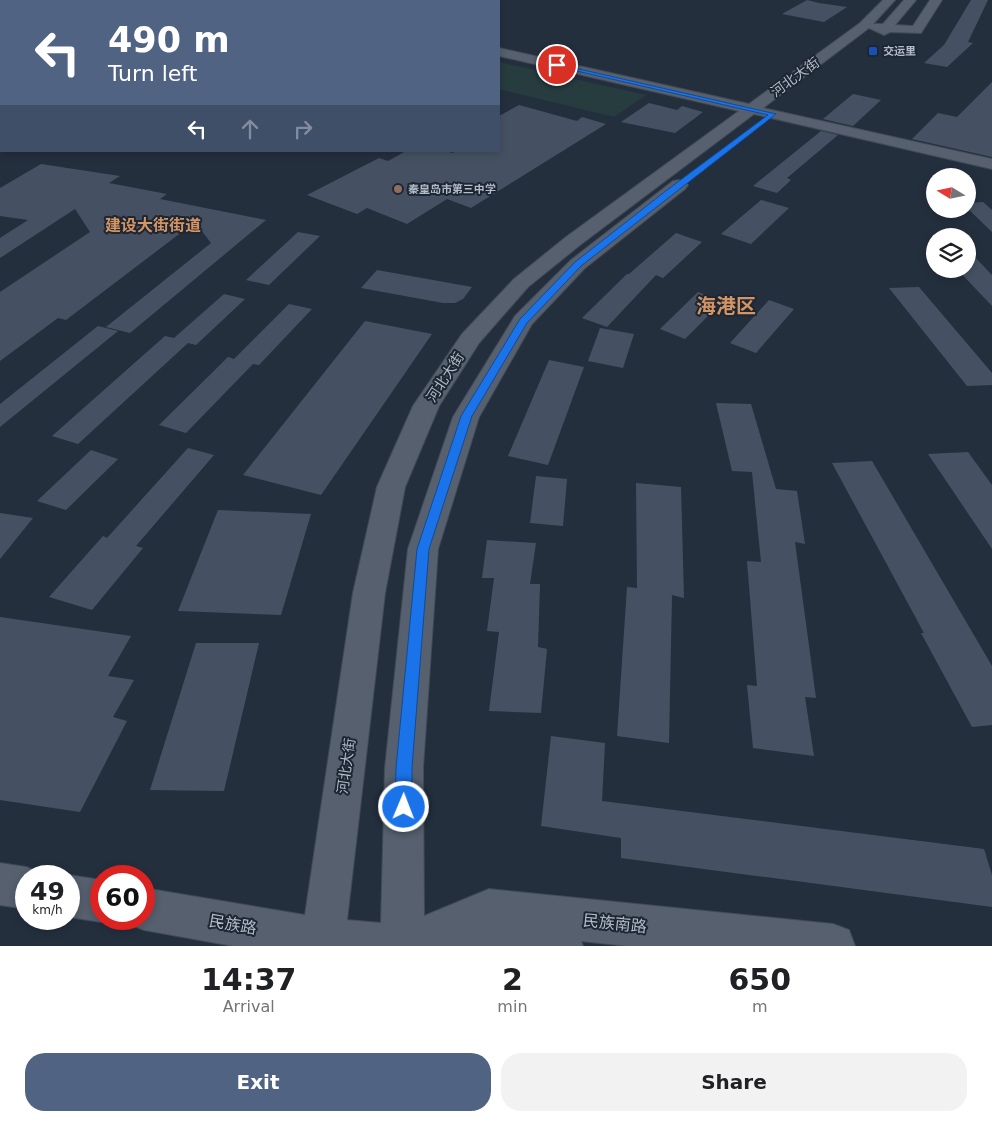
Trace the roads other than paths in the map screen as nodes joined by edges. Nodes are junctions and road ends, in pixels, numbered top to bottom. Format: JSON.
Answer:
{"nodes":[{"id":1,"x":889,"y":0,"type":"edge"},
{"id":2,"x":910,"y":0,"type":"edge"},
{"id":3,"x":936,"y":0,"type":"edge"},
{"id":4,"x":866,"y":24,"type":"junction"},
{"id":5,"x":500,"y":52,"type":"edge"},
{"id":6,"x":762,"y":112,"type":"junction"},
{"id":7,"x":992,"y":164,"type":"edge"},
{"id":8,"x":0,"y":884,"type":"edge"},
{"id":9,"x":15,"y":886,"type":"edge"},
{"id":10,"x":155,"y":911,"type":"edge"},
{"id":11,"x":322,"y":943,"type":"edge"},
{"id":12,"x":388,"y":946,"type":"edge"},
{"id":13,"x":403,"y":946,"type":"edge"},
{"id":14,"x":422,"y":946,"type":"edge"},
{"id":15,"x":561,"y":946,"type":"edge"},
{"id":16,"x":832,"y":946,"type":"edge"}],
"edges":[{"from":1,"to":4,"type":"main road"},
{"from":2,"to":4,"type":"main road"},
{"from":3,"to":4,"type":"main road"},
{"from":4,"to":6,"type":"main road"},
{"from":5,"to":6,"type":"main road"},
{"from":6,"to":7,"type":"main road"},
{"from":6,"to":11,"type":"main road","name":"河北大街"},
{"from":6,"to":13,"type":"main road"},
{"from":8,"to":9,"type":"main road"},
{"from":10,"to":11,"type":"main road","name":"民族路"},
{"from":11,"to":12,"type":"main road"},
{"from":13,"to":16,"type":"main road","name":"民族南路"},
{"from":14,"to":15,"type":"main road"}]}
